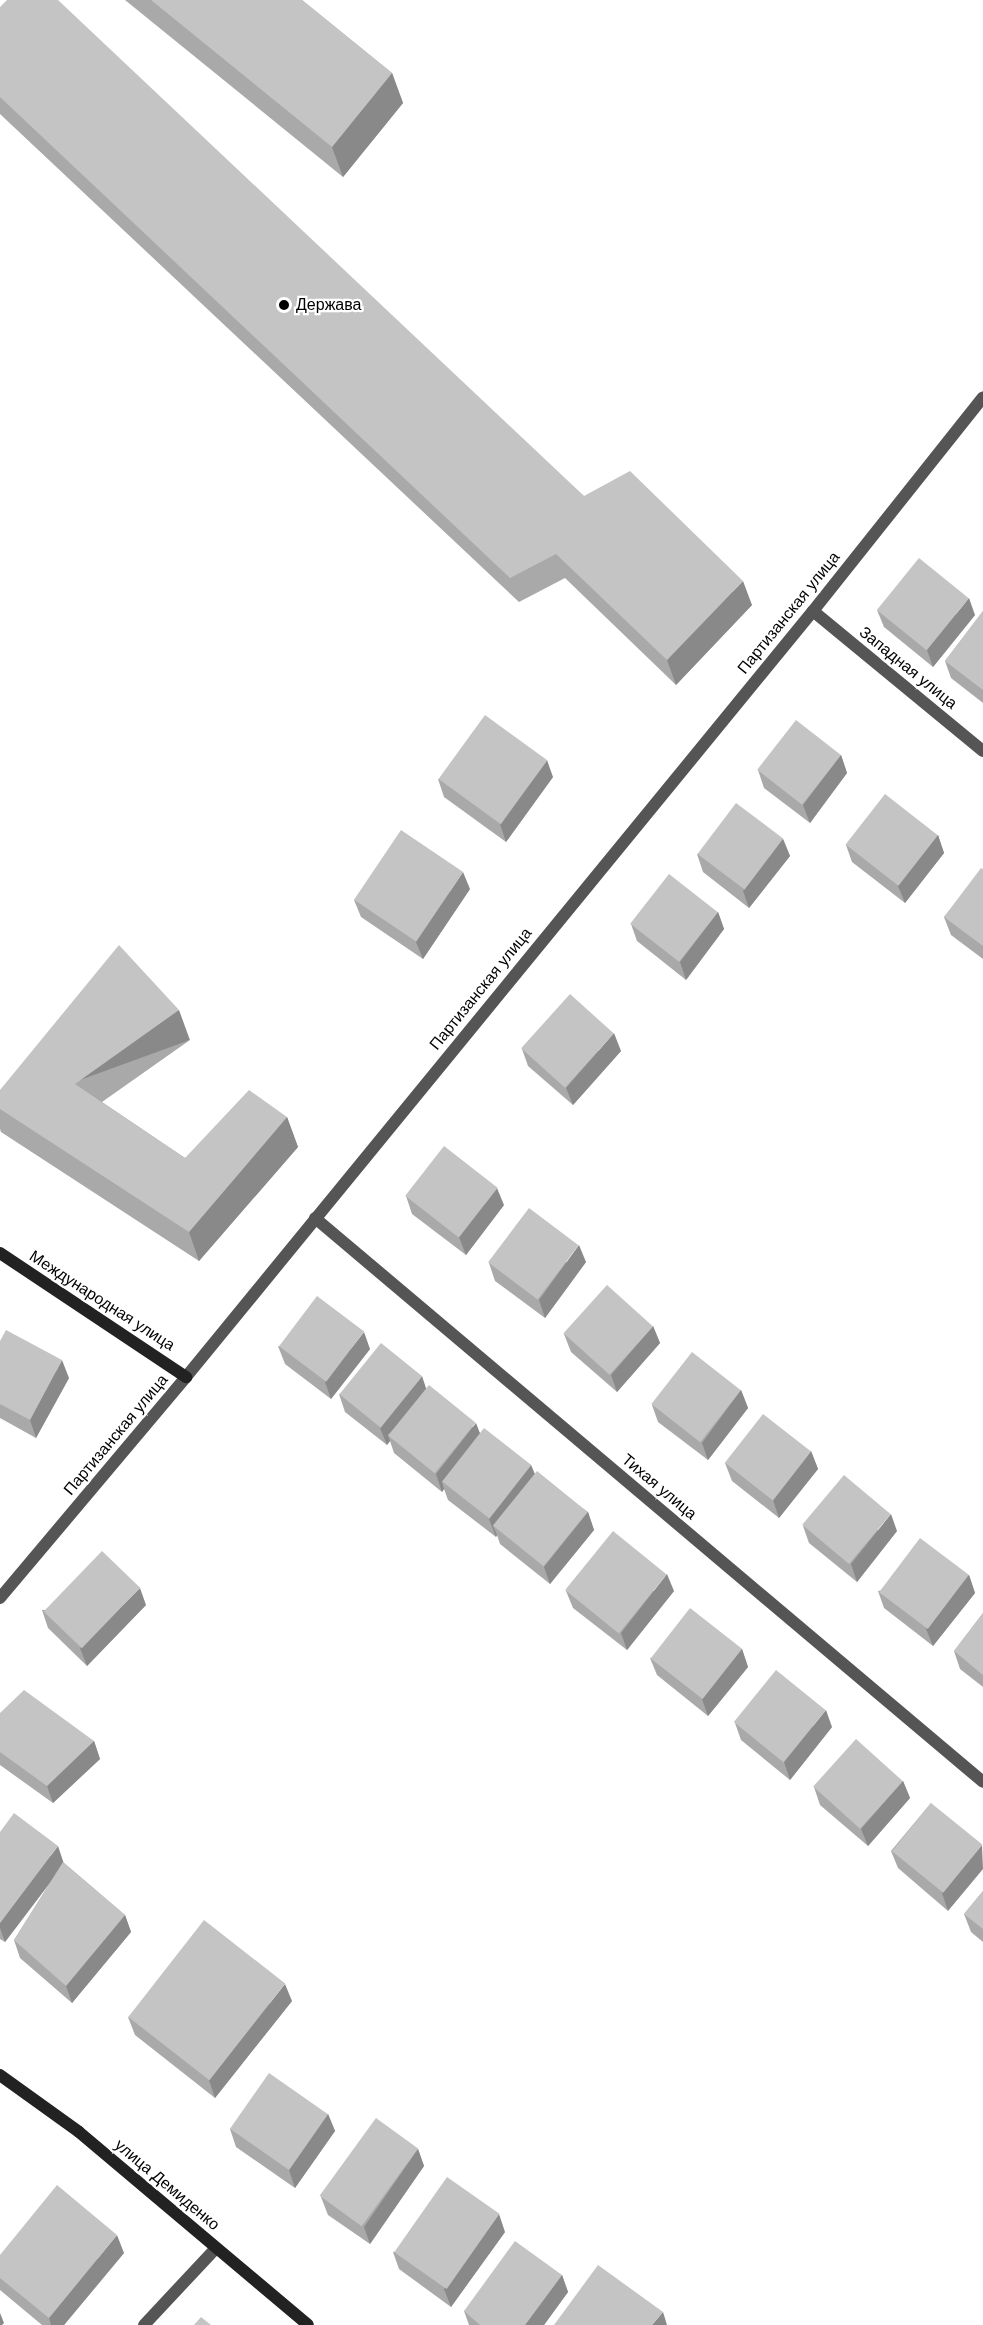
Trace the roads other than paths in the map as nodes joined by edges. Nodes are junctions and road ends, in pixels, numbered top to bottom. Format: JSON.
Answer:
{"nodes":[{"id":1,"x":983,"y":397,"type":"edge"},
{"id":2,"x":813,"y":611,"type":"junction"},
{"id":3,"x":983,"y":751,"type":"edge"},
{"id":4,"x":315,"y":1218,"type":"junction"},
{"id":5,"x":0,"y":1253,"type":"edge"},
{"id":6,"x":186,"y":1377,"type":"junction"},
{"id":7,"x":0,"y":1598,"type":"edge"},
{"id":8,"x":983,"y":1782,"type":"edge"},
{"id":9,"x":0,"y":2075,"type":"edge"},
{"id":10,"x":216,"y":2248,"type":"junction"},
{"id":11,"x":144,"y":2325,"type":"edge"},
{"id":12,"x":308,"y":2325,"type":"edge"}],
"edges":[{"from":1,"to":2,"type":"street","name":"Партизанская улица"},
{"from":2,"to":3,"type":"street","name":"Западная улица"},
{"from":2,"to":4,"type":"street","name":"Партизанская улица"},
{"from":4,"to":6,"type":"street","name":"Партизанская улица"},
{"from":4,"to":8,"type":"street","name":"Тихая улица"},
{"from":5,"to":6,"type":"main road","name":"Международная улица"},
{"from":6,"to":7,"type":"street","name":"Партизанская улица"},
{"from":9,"to":10,"type":"main road","name":"улица Демиденко"},
{"from":10,"to":11,"type":"street"},
{"from":10,"to":12,"type":"main road","name":"улица Демиденко"}]}
